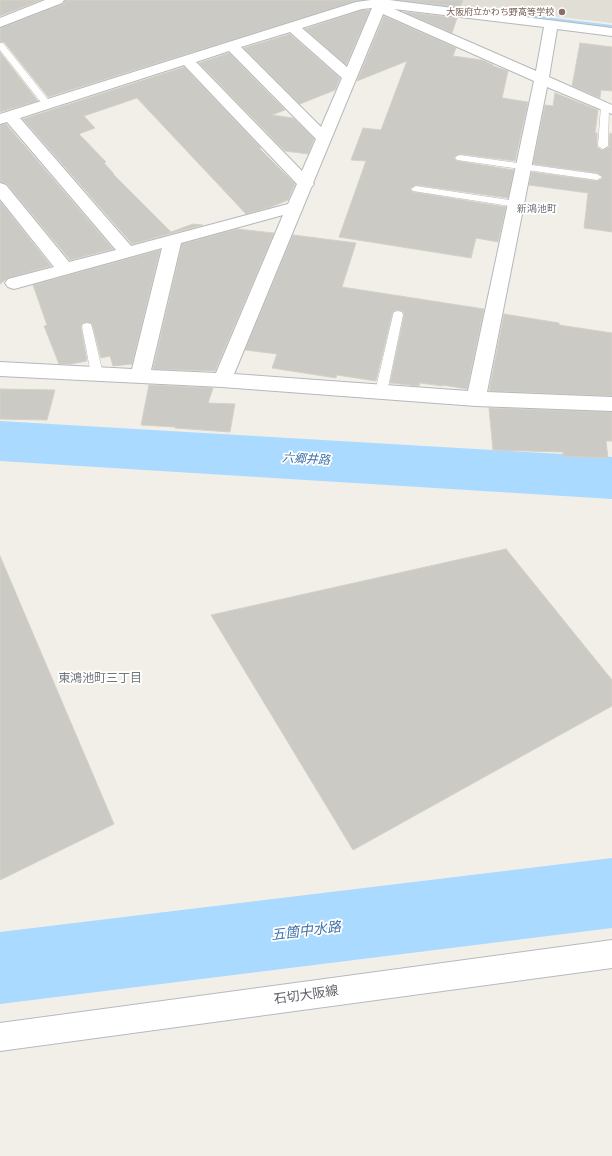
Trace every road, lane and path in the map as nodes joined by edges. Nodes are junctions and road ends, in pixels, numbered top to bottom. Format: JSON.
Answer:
{"nodes":[{"id":1,"x":57,"y":0,"type":"edge"},
{"id":2,"x":354,"y":3,"type":"edge"},
{"id":3,"x":381,"y":3,"type":"edge"},
{"id":4,"x":0,"y":23,"type":"edge"},
{"id":5,"x":551,"y":24,"type":"junction"},
{"id":6,"x":292,"y":27,"type":"junction"},
{"id":7,"x":612,"y":32,"type":"edge"},
{"id":8,"x":0,"y":45,"type":"edge"},
{"id":9,"x":232,"y":46,"type":"junction"},
{"id":10,"x":187,"y":60,"type":"junction"},
{"id":11,"x":350,"y":76,"type":"junction"},
{"id":12,"x":542,"y":78,"type":"junction"},
{"id":13,"x":44,"y":100,"type":"junction"},
{"id":14,"x":608,"y":108,"type":"edge"},
{"id":15,"x":5,"y":118,"type":"edge"},
{"id":16,"x":324,"y":139,"type":"junction"},
{"id":17,"x":603,"y":146,"type":"dead end"},
{"id":18,"x":460,"y":158,"type":"dead end"},
{"id":19,"x":524,"y":167,"type":"junction"},
{"id":20,"x":597,"y":177,"type":"dead end"},
{"id":21,"x":306,"y":184,"type":"junction"},
{"id":22,"x":0,"y":188,"type":"edge"},
{"id":23,"x":416,"y":189,"type":"dead end"},
{"id":24,"x":516,"y":204,"type":"junction"},
{"id":25,"x":295,"y":207,"type":"junction"},
{"id":26,"x":173,"y":240,"type":"junction"},
{"id":27,"x":128,"y":252,"type":"junction"},
{"id":28,"x":65,"y":269,"type":"junction"},
{"id":29,"x":14,"y":283,"type":"dead end"},
{"id":30,"x":398,"y":315,"type":"dead end"},
{"id":31,"x":87,"y":327,"type":"dead end"},
{"id":32,"x":0,"y":369,"type":"edge"},
{"id":33,"x":97,"y":374,"type":"junction"},
{"id":34,"x":140,"y":376,"type":"junction"},
{"id":35,"x":222,"y":380,"type":"junction"},
{"id":36,"x":381,"y":392,"type":"junction"},
{"id":37,"x":476,"y":399,"type":"junction"},
{"id":38,"x":612,"y":404,"type":"edge"},
{"id":39,"x":612,"y":954,"type":"edge"},
{"id":40,"x":0,"y":1037,"type":"edge"}],
"edges":[{"from":1,"to":4,"type":"street"},
{"from":2,"to":3,"type":"street"},
{"from":2,"to":6,"type":"street"},
{"from":3,"to":5,"type":"street"},
{"from":3,"to":11,"type":"street"},
{"from":3,"to":12,"type":"street"},
{"from":5,"to":7,"type":"street"},
{"from":5,"to":12,"type":"street"},
{"from":6,"to":9,"type":"street"},
{"from":6,"to":11,"type":"street"},
{"from":8,"to":13,"type":"lane"},
{"from":9,"to":10,"type":"street"},
{"from":9,"to":16,"type":"street"},
{"from":10,"to":13,"type":"street"},
{"from":10,"to":21,"type":"street"},
{"from":11,"to":16,"type":"street"},
{"from":12,"to":14,"type":"street"},
{"from":12,"to":19,"type":"street"},
{"from":13,"to":15,"type":"street"},
{"from":14,"to":17,"type":"lane"},
{"from":15,"to":27,"type":"street"},
{"from":16,"to":21,"type":"street"},
{"from":18,"to":19,"type":"lane"},
{"from":19,"to":20,"type":"lane"},
{"from":19,"to":24,"type":"street"},
{"from":21,"to":25,"type":"street"},
{"from":22,"to":28,"type":"street"},
{"from":23,"to":24,"type":"lane"},
{"from":24,"to":37,"type":"street"},
{"from":25,"to":26,"type":"street"},
{"from":25,"to":35,"type":"street"},
{"from":26,"to":27,"type":"street"},
{"from":26,"to":34,"type":"street"},
{"from":27,"to":28,"type":"street"},
{"from":28,"to":29,"type":"street"},
{"from":30,"to":36,"type":"lane"},
{"from":31,"to":33,"type":"lane"},
{"from":32,"to":33,"type":"street"},
{"from":33,"to":34,"type":"street"},
{"from":34,"to":35,"type":"street"},
{"from":35,"to":36,"type":"street"},
{"from":36,"to":37,"type":"street"},
{"from":37,"to":38,"type":"street"},
{"from":39,"to":40,"type":"street","name":"石切大阪線"}]}
